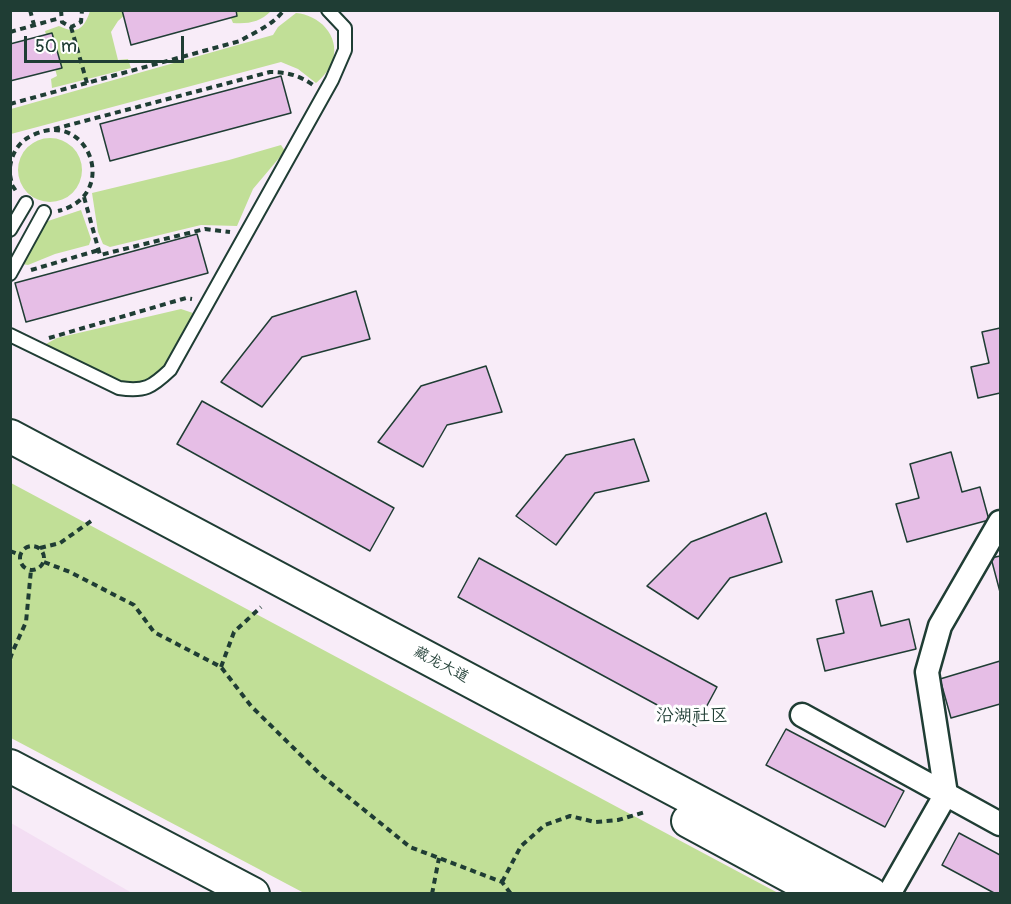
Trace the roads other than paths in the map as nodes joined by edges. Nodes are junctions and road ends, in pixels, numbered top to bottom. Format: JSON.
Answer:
{"nodes":[{"id":1,"x":328,"y":10,"type":"edge"},
{"id":2,"x":26,"y":203,"type":"dead end"},
{"id":3,"x":49,"y":212,"type":"road end"},
{"id":4,"x":10,"y":230,"type":"edge"},
{"id":5,"x":16,"y":273,"type":"edge"},
{"id":6,"x":10,"y":335,"type":"edge"},
{"id":7,"x":10,"y":436,"type":"edge"},
{"id":8,"x":10,"y":457,"type":"edge"},
{"id":9,"x":999,"y":528,"type":"edge"},
{"id":10,"x":802,"y":715,"type":"dead end"},
{"id":11,"x":10,"y":766,"type":"edge"},
{"id":12,"x":10,"y":781,"type":"edge"},
{"id":13,"x":946,"y":794,"type":"junction"},
{"id":14,"x":1000,"y":824,"type":"edge"},
{"id":15,"x":224,"y":894,"type":"edge"},
{"id":16,"x":253,"y":894,"type":"edge"},
{"id":17,"x":823,"y":894,"type":"edge"},
{"id":18,"x":871,"y":894,"type":"edge"},
{"id":19,"x":890,"y":894,"type":"edge"}],
"edges":[{"from":1,"to":6,"type":"lane"},
{"from":2,"to":4,"type":"lane"},
{"from":3,"to":5,"type":"lane"},
{"from":7,"to":18,"type":"main road","name":"藏龙大道"},
{"from":8,"to":17,"type":"main road","name":"藏龙大道"},
{"from":9,"to":13,"type":"street"},
{"from":10,"to":13,"type":"street"},
{"from":11,"to":16,"type":"main road"},
{"from":12,"to":15,"type":"main road"},
{"from":13,"to":14,"type":"street"},
{"from":13,"to":19,"type":"street"}]}
